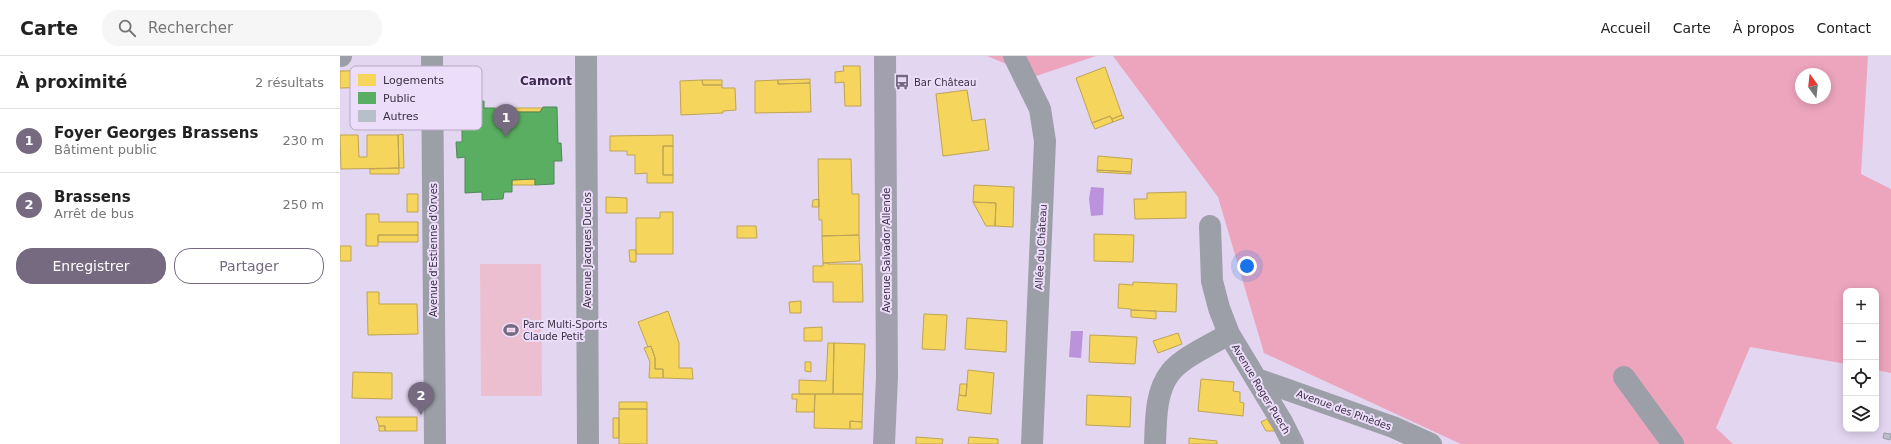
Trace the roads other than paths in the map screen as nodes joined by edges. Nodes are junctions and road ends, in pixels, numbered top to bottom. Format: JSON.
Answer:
{"nodes":[{"id":1,"x":432,"y":56,"type":"edge"},
{"id":2,"x":586,"y":56,"type":"edge"},
{"id":3,"x":886,"y":56,"type":"edge"},
{"id":4,"x":1014,"y":56,"type":"edge"},
{"id":5,"x":432,"y":66,"type":"edge"},
{"id":6,"x":433,"y":130,"type":"edge"},
{"id":7,"x":1210,"y":226,"type":"dead end"},
{"id":8,"x":1228,"y":334,"type":"junction"},
{"id":9,"x":1624,"y":377,"type":"dead end"},
{"id":10,"x":1257,"y":379,"type":"junction"},
{"id":11,"x":435,"y":444,"type":"edge"},
{"id":12,"x":588,"y":444,"type":"edge"},
{"id":13,"x":884,"y":444,"type":"edge"},
{"id":14,"x":1032,"y":444,"type":"edge"},
{"id":15,"x":1155,"y":444,"type":"edge"},
{"id":16,"x":1293,"y":444,"type":"edge"},
{"id":17,"x":1431,"y":444,"type":"edge"},
{"id":18,"x":1673,"y":444,"type":"edge"}],
"edges":[{"from":1,"to":5,"type":"street","name":"Avenue d'Estienne d'Orves"},
{"from":2,"to":12,"type":"street","name":"Avenue Jacques Duclos"},
{"from":3,"to":13,"type":"main road","name":"Avenue Salvador Allende"},
{"from":4,"to":14,"type":"street","name":"Allée du Château"},
{"from":6,"to":11,"type":"street","name":"Avenue d'Estienne d'Orves"},
{"from":7,"to":8,"type":"street","name":"Avenue Roger Puech"},
{"from":8,"to":10,"type":"street","name":"Avenue Roger Puech"},
{"from":8,"to":15,"type":"street"},
{"from":9,"to":18,"type":"street"},
{"from":10,"to":16,"type":"street","name":"Avenue Roger Puech"},
{"from":10,"to":17,"type":"street","name":"Avenue des Pinèdes"}]}
